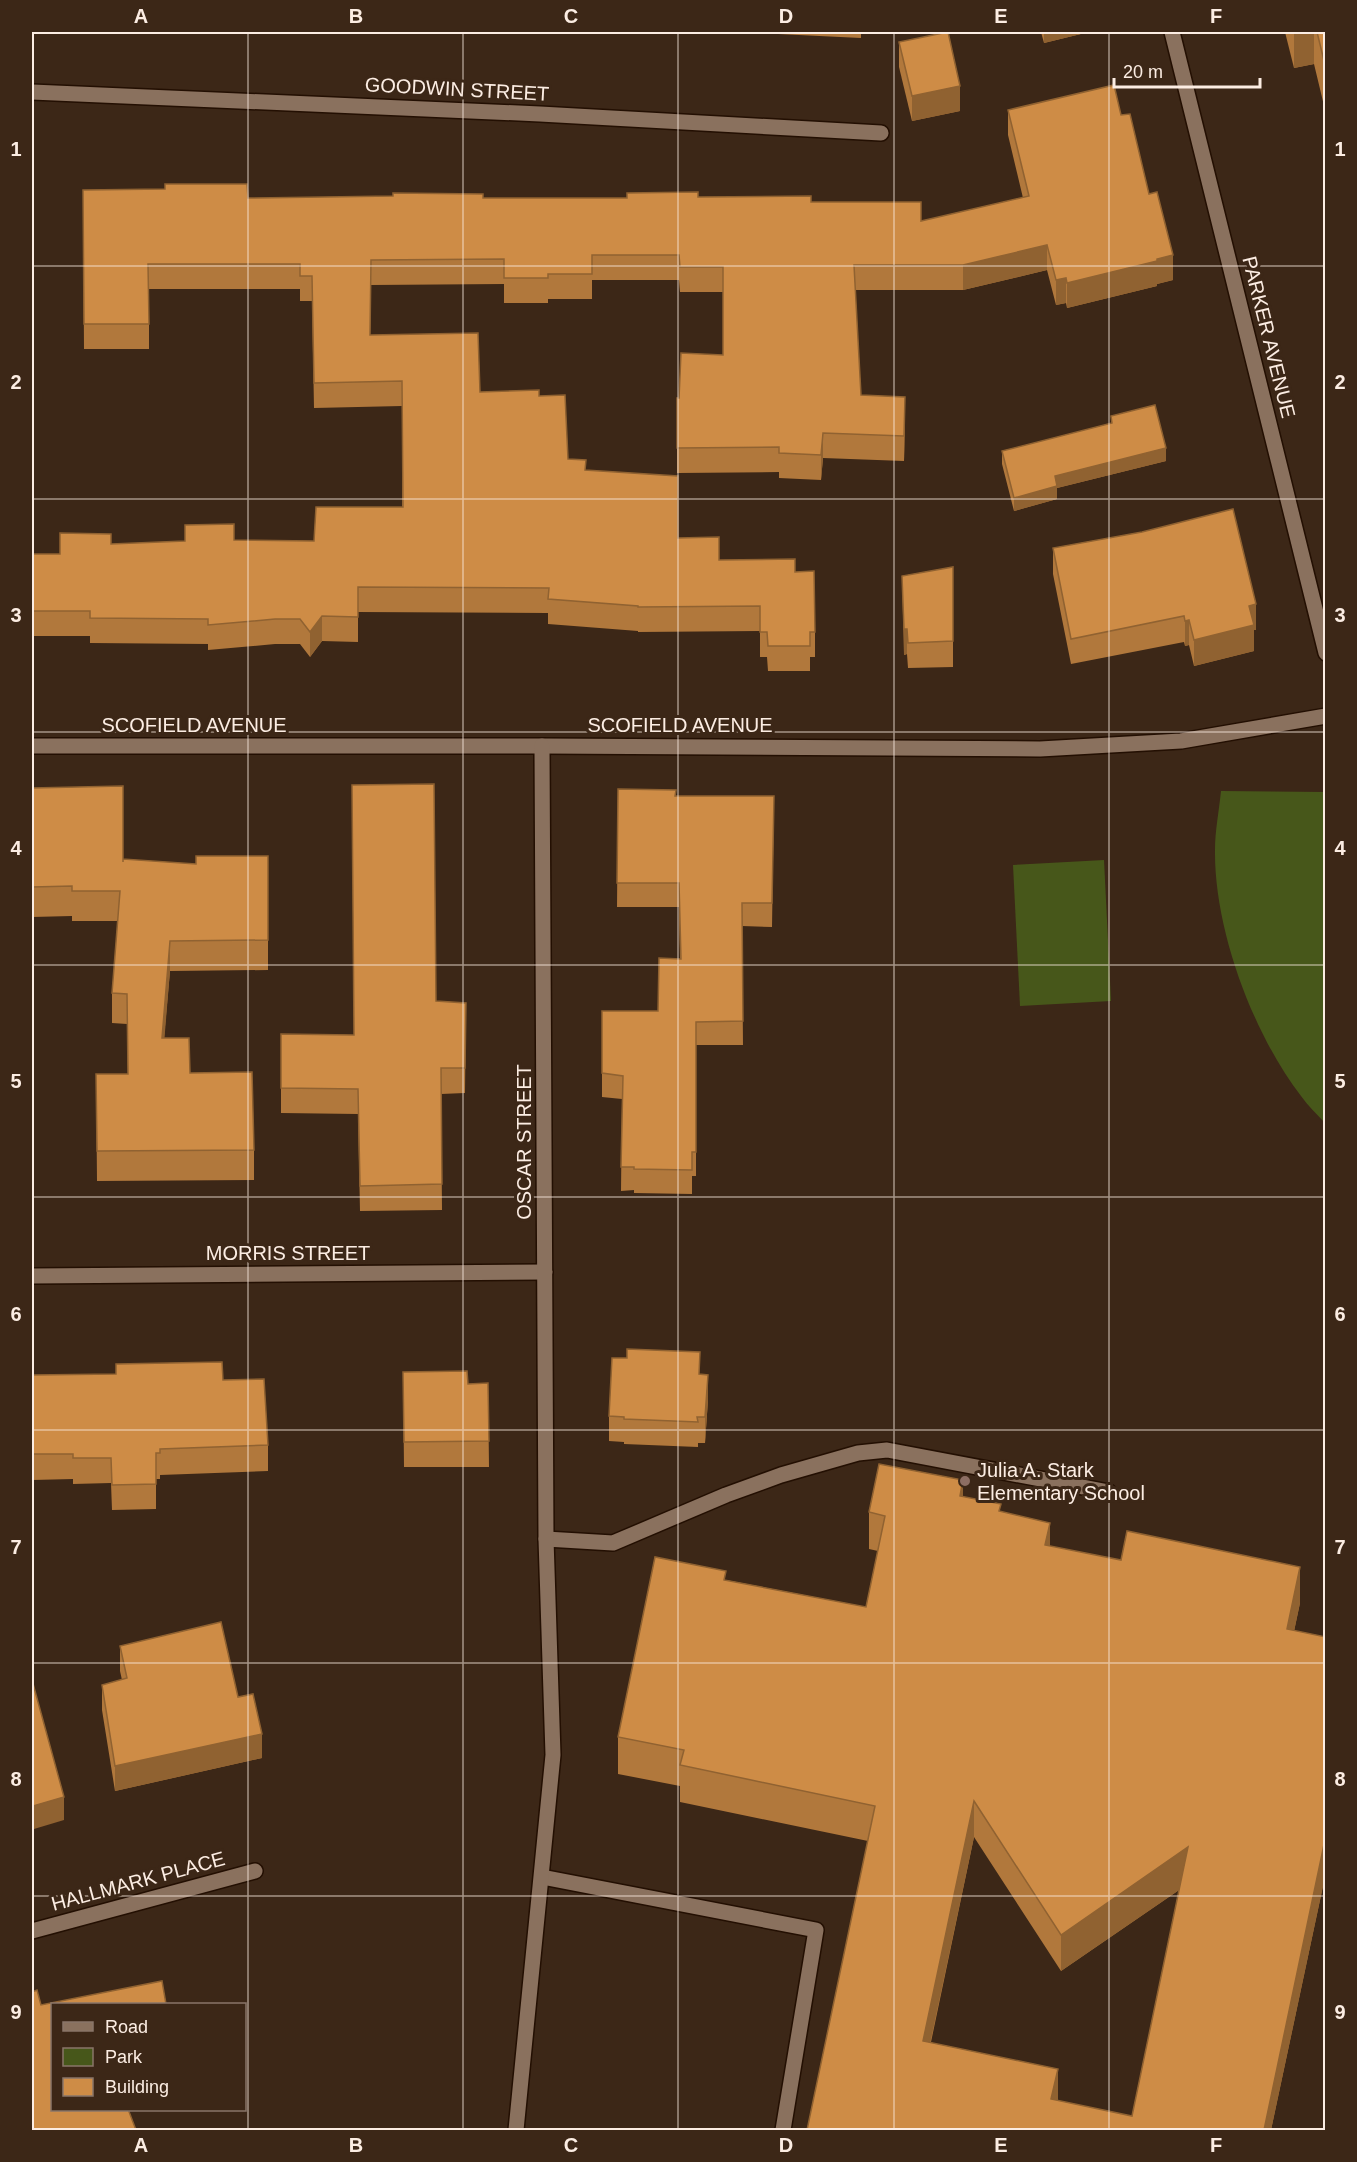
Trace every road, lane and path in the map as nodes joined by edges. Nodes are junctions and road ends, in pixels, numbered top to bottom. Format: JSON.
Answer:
{"nodes":[{"id":1,"x":1172,"y":32,"type":"edge"},
{"id":2,"x":32,"y":92,"type":"edge"},
{"id":3,"x":881,"y":133,"type":"dead end"},
{"id":4,"x":1326,"y":653,"type":"edge"},
{"id":5,"x":1326,"y":716,"type":"edge"},
{"id":6,"x":32,"y":746,"type":"edge"},
{"id":7,"x":542,"y":746,"type":"junction"},
{"id":8,"x":545,"y":1272,"type":"junction"},
{"id":9,"x":32,"y":1276,"type":"edge"},
{"id":10,"x":1109,"y":1492,"type":"dead end"},
{"id":11,"x":546,"y":1539,"type":"junction"},
{"id":12,"x":255,"y":1872,"type":"dead end"},
{"id":13,"x":542,"y":1877,"type":"junction"},
{"id":14,"x":32,"y":1931,"type":"edge"},
{"id":15,"x":516,"y":2130,"type":"edge"},
{"id":16,"x":783,"y":2130,"type":"edge"}],
"edges":[{"from":1,"to":4,"type":"street","name":"PARKER AVENUE"},
{"from":2,"to":3,"type":"street","name":"GOODWIN STREET"},
{"from":5,"to":7,"type":"street","name":"SCOFIELD AVENUE"},
{"from":6,"to":7,"type":"street","name":"SCOFIELD AVENUE"},
{"from":7,"to":8,"type":"street","name":"OSCAR STREET"},
{"from":8,"to":9,"type":"street","name":"MORRIS STREET"},
{"from":8,"to":11,"type":"street","name":"OSCAR STREET"},
{"from":10,"to":11,"type":"street"},
{"from":11,"to":13,"type":"street","name":"OSCAR STREET"},
{"from":12,"to":14,"type":"street","name":"HALLMARK PLACE"},
{"from":13,"to":15,"type":"street","name":"OSCAR STREET"},
{"from":13,"to":16,"type":"street"}]}
